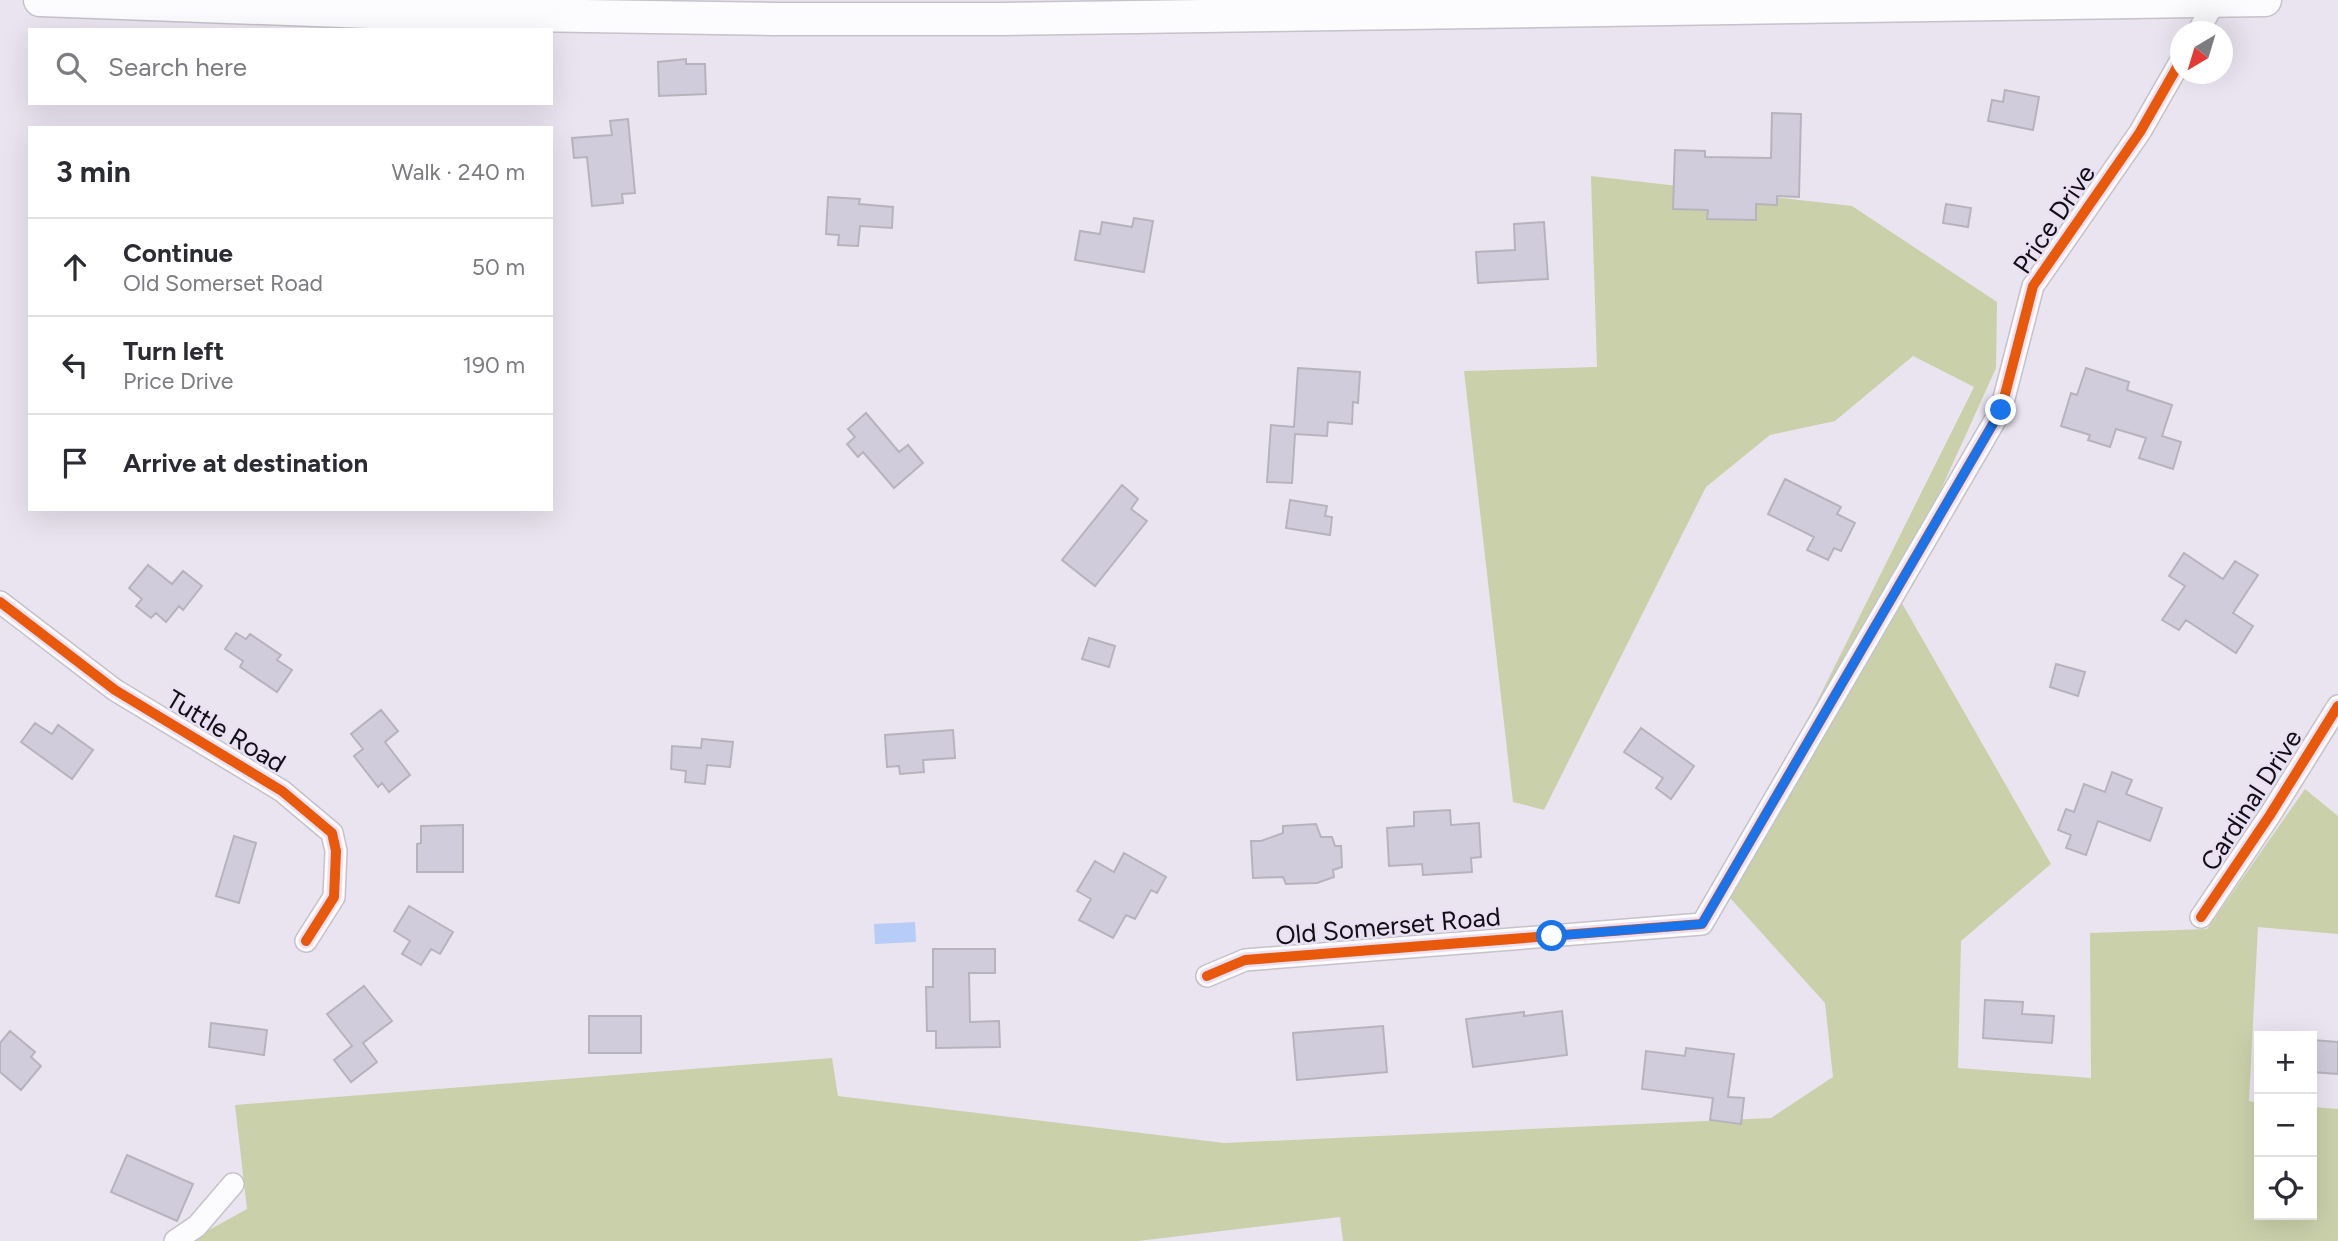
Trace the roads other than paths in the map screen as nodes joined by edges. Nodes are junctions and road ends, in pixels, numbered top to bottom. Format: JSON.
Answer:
{"nodes":[{"id":1,"x":2265,"y":0,"type":"edge"},
{"id":2,"x":60,"y":1,"type":"edge"},
{"id":3,"x":2215,"y":1,"type":"edge"},
{"id":4,"x":1857,"y":4,"type":"edge"},
{"id":5,"x":395,"y":6,"type":"edge"},
{"id":6,"x":2204,"y":21,"type":"edge"},
{"id":7,"x":2170,"y":80,"type":"edge"},
{"id":8,"x":0,"y":602,"type":"edge"},
{"id":9,"x":2338,"y":706,"type":"edge"},
{"id":10,"x":2201,"y":917,"type":"dead end"},
{"id":11,"x":1702,"y":924,"type":"joint"},
{"id":12,"x":306,"y":941,"type":"dead end"},
{"id":13,"x":1207,"y":976,"type":"dead end"},
{"id":14,"x":233,"y":1184,"type":"dead end"},
{"id":15,"x":175,"y":1241,"type":"edge"}],
"edges":[{"from":1,"to":3,"type":"main road"},
{"from":2,"to":5,"type":"main road"},
{"from":3,"to":4,"type":"main road"},
{"from":3,"to":6,"type":"street"},
{"from":4,"to":5,"type":"main road"},
{"from":7,"to":11,"type":"street","name":"Price Drive"},
{"from":8,"to":12,"type":"street","name":"Tuttle Road"},
{"from":9,"to":10,"type":"street","name":"Cardinal Drive"},
{"from":11,"to":13,"type":"street","name":"Old Somerset Road"},
{"from":14,"to":15,"type":"street"}]}
